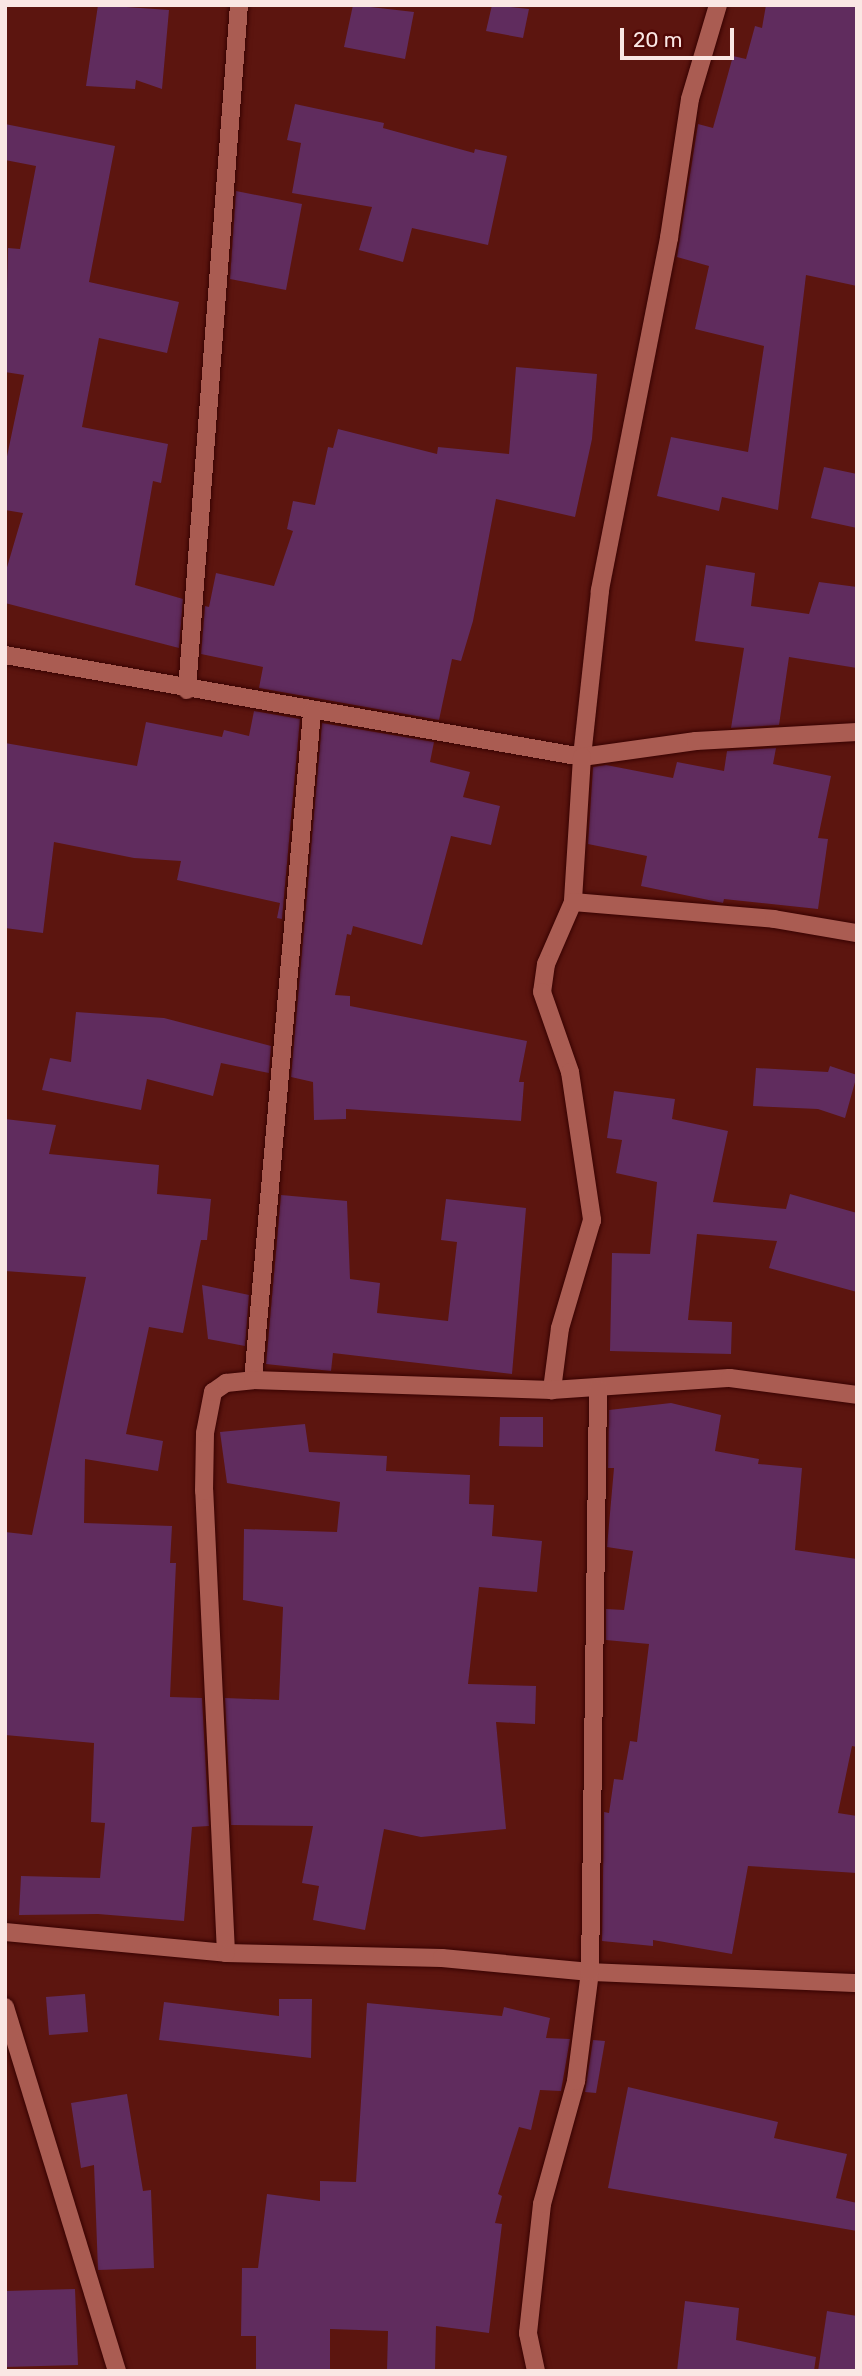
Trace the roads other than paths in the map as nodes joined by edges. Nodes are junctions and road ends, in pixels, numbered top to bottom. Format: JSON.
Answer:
{"nodes":[{"id":1,"x":239,"y":5,"type":"edge"},
{"id":2,"x":718,"y":5,"type":"edge"},
{"id":3,"x":5,"y":655,"type":"edge"},
{"id":4,"x":187,"y":690,"type":"junction"},
{"id":5,"x":312,"y":712,"type":"junction"},
{"id":6,"x":857,"y":732,"type":"edge"},
{"id":7,"x":582,"y":757,"type":"junction"},
{"id":8,"x":573,"y":902,"type":"junction"},
{"id":9,"x":857,"y":933,"type":"edge"},
{"id":10,"x":253,"y":1380,"type":"junction"},
{"id":11,"x":598,"y":1389,"type":"junction"},
{"id":12,"x":552,"y":1390,"type":"junction"},
{"id":13,"x":857,"y":1395,"type":"edge"},
{"id":14,"x":5,"y":1932,"type":"edge"},
{"id":15,"x":226,"y":1953,"type":"junction"},
{"id":16,"x":590,"y":1972,"type":"junction"},
{"id":17,"x":857,"y":1983,"type":"edge"},
{"id":18,"x":5,"y":2007,"type":"edge"},
{"id":19,"x":117,"y":2371,"type":"edge"},
{"id":20,"x":536,"y":2371,"type":"edge"}],
"edges":[{"from":1,"to":4,"type":"street"},
{"from":2,"to":7,"type":"street"},
{"from":3,"to":4,"type":"street"},
{"from":4,"to":5,"type":"street"},
{"from":5,"to":7,"type":"street"},
{"from":5,"to":10,"type":"street"},
{"from":6,"to":7,"type":"street"},
{"from":7,"to":8,"type":"street"},
{"from":8,"to":9,"type":"street"},
{"from":8,"to":12,"type":"street"},
{"from":10,"to":12,"type":"street"},
{"from":10,"to":15,"type":"street"},
{"from":11,"to":12,"type":"street"},
{"from":11,"to":13,"type":"street"},
{"from":11,"to":16,"type":"street"},
{"from":14,"to":15,"type":"street"},
{"from":15,"to":16,"type":"street"},
{"from":16,"to":17,"type":"street"},
{"from":16,"to":20,"type":"street"},
{"from":18,"to":19,"type":"street"}]}
